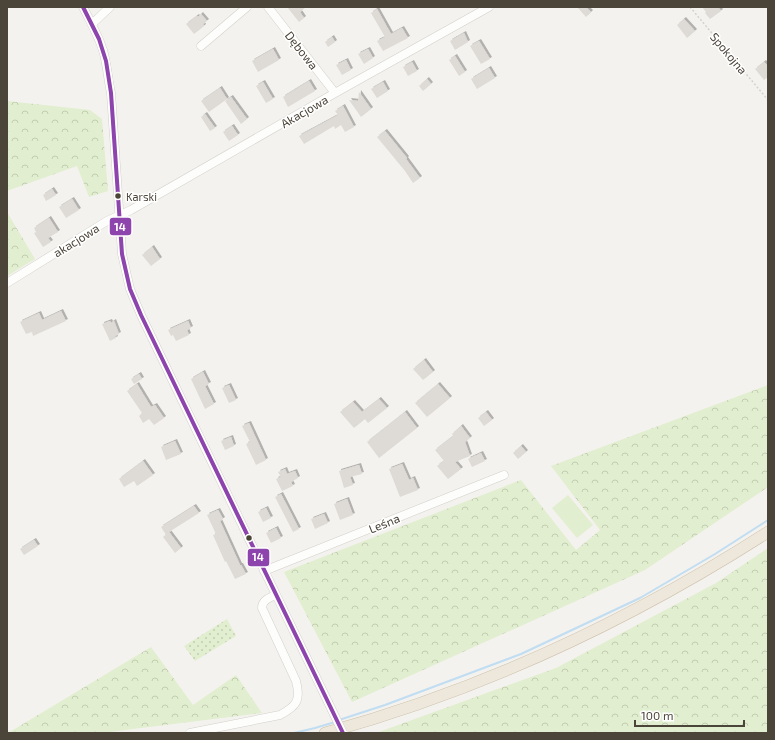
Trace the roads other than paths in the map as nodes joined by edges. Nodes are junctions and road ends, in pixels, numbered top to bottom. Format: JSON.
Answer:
{"nodes":[{"id":1,"x":83,"y":7,"type":"edge"},
{"id":2,"x":110,"y":7,"type":"edge"},
{"id":3,"x":247,"y":7,"type":"edge"},
{"id":4,"x":268,"y":7,"type":"edge"},
{"id":5,"x":489,"y":7,"type":"edge"},
{"id":6,"x":92,"y":24,"type":"junction"},
{"id":7,"x":201,"y":46,"type":"dead end"},
{"id":8,"x":335,"y":93,"type":"junction"},
{"id":9,"x":119,"y":216,"type":"junction"},
{"id":10,"x":7,"y":283,"type":"edge"},
{"id":11,"x":504,"y":475,"type":"dead end"},
{"id":12,"x":768,"y":532,"type":"edge"},
{"id":13,"x":264,"y":571,"type":"junction"},
{"id":14,"x":276,"y":595,"type":"junction"},
{"id":15,"x":190,"y":733,"type":"edge"},
{"id":16,"x":325,"y":733,"type":"edge"},
{"id":17,"x":343,"y":733,"type":"edge"}],
"edges":[{"from":1,"to":6,"type":"street"},
{"from":2,"to":6,"type":"street"},
{"from":3,"to":7,"type":"street"},
{"from":4,"to":8,"type":"street","name":"Dębowa"},
{"from":5,"to":8,"type":"street","name":"Akacjowa"},
{"from":6,"to":9,"type":"street"},
{"from":8,"to":9,"type":"street","name":"Akacjowa"},
{"from":9,"to":10,"type":"street","name":"akacjowa"},
{"from":9,"to":13,"type":"street"},
{"from":11,"to":13,"type":"street","name":"Leśna"},
{"from":12,"to":16,"type":"highway"},
{"from":13,"to":14,"type":"street"},
{"from":14,"to":15,"type":"street"},
{"from":14,"to":17,"type":"street","bridge":true}]}
